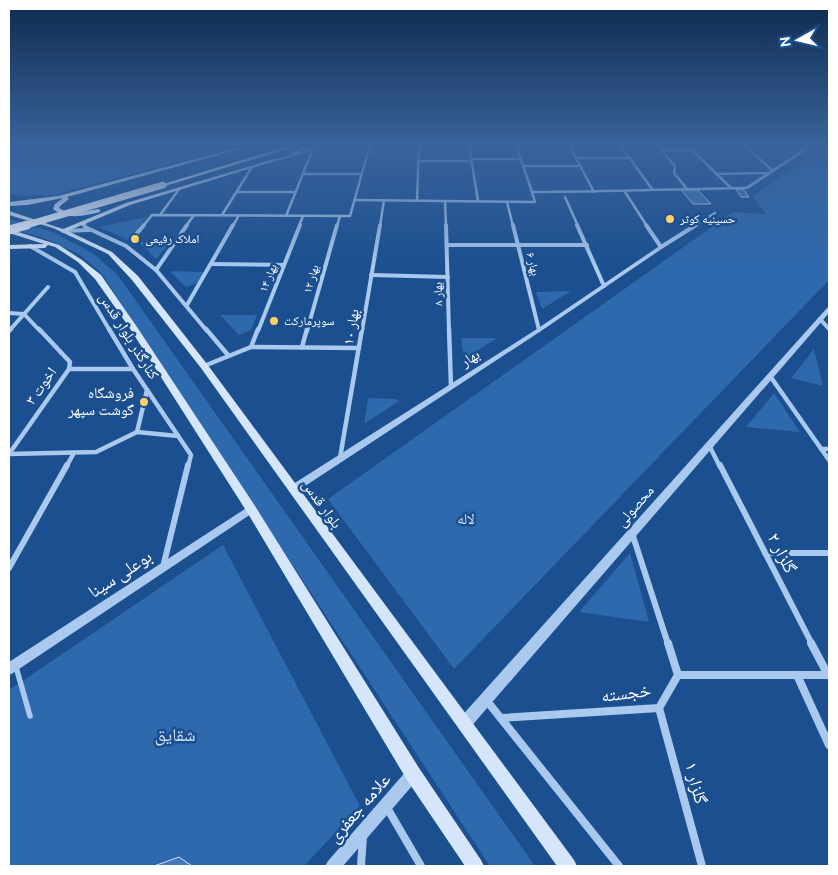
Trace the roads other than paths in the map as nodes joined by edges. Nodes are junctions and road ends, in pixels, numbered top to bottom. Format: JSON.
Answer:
{"nodes":[{"id":1,"x":106,"y":186,"type":"edge"},
{"id":2,"x":135,"y":186,"type":"edge"},
{"id":3,"x":160,"y":186,"type":"edge"},
{"id":4,"x":187,"y":186,"type":"edge"},
{"id":5,"x":241,"y":186,"type":"edge"},
{"id":6,"x":298,"y":186,"type":"edge"},
{"id":7,"x":359,"y":186,"type":"edge"},
{"id":8,"x":417,"y":186,"type":"edge"},
{"id":9,"x":475,"y":186,"type":"edge"},
{"id":10,"x":530,"y":186,"type":"edge"},
{"id":11,"x":591,"y":186,"type":"edge"},
{"id":12,"x":650,"y":186,"type":"edge"},
{"id":13,"x":684,"y":186,"type":"edge"},
{"id":14,"x":729,"y":186,"type":"edge"},
{"id":15,"x":749,"y":186,"type":"edge"},
{"id":16,"x":180,"y":188,"type":"junction"},
{"id":17,"x":731,"y":188,"type":"junction"},
{"id":18,"x":746,"y":188,"type":"joint"},
{"id":19,"x":95,"y":189,"type":"junction"},
{"id":20,"x":652,"y":189,"type":"junction"},
{"id":21,"x":687,"y":189,"type":"junction"},
{"id":22,"x":237,"y":192,"type":"junction"},
{"id":23,"x":296,"y":192,"type":"junction"},
{"id":24,"x":532,"y":192,"type":"junction"},
{"id":25,"x":594,"y":192,"type":"junction"},
{"id":26,"x":625,"y":192,"type":"junction"},
{"id":27,"x":565,"y":197,"type":"dead end"},
{"id":28,"x":355,"y":200,"type":"junction"},
{"id":29,"x":384,"y":200,"type":"junction"},
{"id":30,"x":417,"y":200,"type":"junction"},
{"id":31,"x":445,"y":201,"type":"junction"},
{"id":32,"x":478,"y":202,"type":"junction"},
{"id":33,"x":507,"y":202,"type":"junction"},
{"id":34,"x":9,"y":204,"type":"edge"},
{"id":35,"x":128,"y":204,"type":"junction"},
{"id":36,"x":9,"y":213,"type":"edge"},
{"id":37,"x":715,"y":213,"type":"dead end"},
{"id":38,"x":160,"y":215,"type":"junction"},
{"id":39,"x":194,"y":215,"type":"junction"},
{"id":40,"x":222,"y":215,"type":"junction"},
{"id":41,"x":239,"y":215,"type":"junction"},
{"id":42,"x":286,"y":216,"type":"junction"},
{"id":43,"x":303,"y":216,"type":"junction"},
{"id":44,"x":340,"y":216,"type":"junction"},
{"id":45,"x":88,"y":220,"type":"junction"},
{"id":46,"x":9,"y":222,"type":"edge"},
{"id":47,"x":90,"y":230,"type":"junction"},
{"id":48,"x":9,"y":231,"type":"edge"},
{"id":49,"x":63,"y":231,"type":"junction"},
{"id":50,"x":132,"y":239,"type":"dead end"},
{"id":51,"x":447,"y":245,"type":"junction"},
{"id":52,"x":518,"y":245,"type":"junction"},
{"id":53,"x":587,"y":245,"type":"junction"},
{"id":54,"x":30,"y":246,"type":"junction"},
{"id":55,"x":56,"y":246,"type":"junction"},
{"id":56,"x":9,"y":247,"type":"edge"},
{"id":57,"x":661,"y":247,"type":"junction"},
{"id":58,"x":211,"y":264,"type":"junction"},
{"id":59,"x":284,"y":265,"type":"junction"},
{"id":60,"x":156,"y":270,"type":"junction"},
{"id":61,"x":371,"y":275,"type":"junction"},
{"id":62,"x":448,"y":277,"type":"junction"},
{"id":63,"x":604,"y":286,"type":"junction"},
{"id":64,"x":48,"y":288,"type":"dead end"},
{"id":65,"x":187,"y":304,"type":"junction"},
{"id":66,"x":829,"y":309,"type":"edge"},
{"id":67,"x":9,"y":313,"type":"edge"},
{"id":68,"x":24,"y":314,"type":"junction"},
{"id":69,"x":820,"y":319,"type":"junction"},
{"id":70,"x":539,"y":330,"type":"junction"},
{"id":71,"x":829,"y":330,"type":"edge"},
{"id":72,"x":9,"y":331,"type":"edge"},
{"id":73,"x":251,"y":347,"type":"junction"},
{"id":74,"x":302,"y":347,"type":"junction"},
{"id":75,"x":359,"y":348,"type":"junction"},
{"id":76,"x":228,"y":355,"type":"junction"},
{"id":77,"x":204,"y":366,"type":"junction"},
{"id":78,"x":69,"y":369,"type":"junction"},
{"id":79,"x":133,"y":370,"type":"junction"},
{"id":80,"x":770,"y":376,"type":"junction"},
{"id":81,"x":451,"y":386,"type":"junction"},
{"id":82,"x":148,"y":390,"type":"junction"},
{"id":83,"x":137,"y":432,"type":"junction"},
{"id":84,"x":178,"y":436,"type":"junction"},
{"id":85,"x":709,"y":445,"type":"junction"},
{"id":86,"x":821,"y":449,"type":"junction"},
{"id":87,"x":829,"y":449,"type":"edge"},
{"id":88,"x":74,"y":453,"type":"junction"},
{"id":89,"x":9,"y":454,"type":"edge"},
{"id":90,"x":340,"y":458,"type":"junction"},
{"id":91,"x":829,"y":460,"type":"edge"},
{"id":92,"x":293,"y":489,"type":"junction"},
{"id":93,"x":251,"y":509,"type":"junction"},
{"id":94,"x":632,"y":533,"type":"junction"},
{"id":95,"x":765,"y":553,"type":"junction"},
{"id":96,"x":829,"y":553,"type":"edge"},
{"id":97,"x":163,"y":567,"type":"junction"},
{"id":98,"x":9,"y":568,"type":"edge"},
{"id":99,"x":12,"y":667,"type":"edge"},
{"id":100,"x":678,"y":675,"type":"junction"},
{"id":101,"x":797,"y":675,"type":"junction"},
{"id":102,"x":829,"y":675,"type":"edge"},
{"id":103,"x":486,"y":699,"type":"junction"},
{"id":104,"x":659,"y":708,"type":"junction"},
{"id":105,"x":30,"y":716,"type":"dead end"},
{"id":106,"x":501,"y":718,"type":"junction"},
{"id":107,"x":464,"y":724,"type":"junction"},
{"id":108,"x":829,"y":745,"type":"edge"},
{"id":109,"x":414,"y":774,"type":"junction"},
{"id":110,"x":386,"y":806,"type":"junction"},
{"id":111,"x":364,"y":831,"type":"junction"},
{"id":112,"x":333,"y":866,"type":"edge"},
{"id":113,"x":360,"y":866,"type":"edge"},
{"id":114,"x":421,"y":866,"type":"edge"},
{"id":115,"x":475,"y":866,"type":"edge"},
{"id":116,"x":568,"y":866,"type":"edge"},
{"id":117,"x":619,"y":866,"type":"edge"},
{"id":118,"x":702,"y":866,"type":"edge"}],
"edges":[{"from":1,"to":19,"type":"main road"},
{"from":2,"to":46,"type":"main road"},
{"from":3,"to":48,"type":"main road","bridge":true},
{"from":4,"to":16,"type":"main road"},
{"from":5,"to":22,"type":"street"},
{"from":6,"to":23,"type":"street"},
{"from":7,"to":28,"type":"street"},
{"from":8,"to":30,"type":"street"},
{"from":9,"to":32,"type":"street"},
{"from":10,"to":24,"type":"street"},
{"from":11,"to":25,"type":"street"},
{"from":12,"to":20,"type":"street"},
{"from":13,"to":21,"type":"street"},
{"from":14,"to":17,"type":"street"},
{"from":15,"to":18,"type":"street"},
{"from":16,"to":35,"type":"main road"},
{"from":16,"to":38,"type":"street"},
{"from":17,"to":18,"type":"street"},
{"from":17,"to":21,"type":"street"},
{"from":19,"to":34,"type":"main road"},
{"from":19,"to":35,"type":"main road"},
{"from":20,"to":21,"type":"street"},
{"from":20,"to":26,"type":"street"},
{"from":22,"to":23,"type":"street"},
{"from":22,"to":40,"type":"street"},
{"from":23,"to":42,"type":"street"},
{"from":24,"to":25,"type":"street"},
{"from":24,"to":33,"type":"street"},
{"from":25,"to":26,"type":"street"},
{"from":26,"to":57,"type":"street"},
{"from":27,"to":53,"type":"street"},
{"from":28,"to":29,"type":"street"},
{"from":28,"to":44,"type":"street"},
{"from":29,"to":30,"type":"street"},
{"from":29,"to":61,"type":"street","name":"بهار ۱۰"},
{"from":30,"to":31,"type":"street"},
{"from":31,"to":32,"type":"street"},
{"from":31,"to":51,"type":"street","name":"بهار ۸"},
{"from":32,"to":33,"type":"street"},
{"from":33,"to":52,"type":"street","name":"بهار ۶"},
{"from":35,"to":45,"type":"main road"},
{"from":36,"to":49,"type":"main road","name":"بلوار قدس"},
{"from":37,"to":57,"type":"street"},
{"from":38,"to":39,"type":"street"},
{"from":38,"to":50,"type":"street"},
{"from":39,"to":40,"type":"street"},
{"from":39,"to":60,"type":"street"},
{"from":40,"to":41,"type":"street"},
{"from":41,"to":42,"type":"street"},
{"from":41,"to":58,"type":"street"},
{"from":42,"to":43,"type":"street"},
{"from":43,"to":44,"type":"street"},
{"from":43,"to":59,"type":"street","name":"بهار ۱۴"},
{"from":44,"to":74,"type":"street","name":"بهار ۱۲"},
{"from":45,"to":47,"type":"street"},
{"from":45,"to":49,"type":"main road"},
{"from":47,"to":49,"type":"street"},
{"from":47,"to":60,"type":"street"},
{"from":48,"to":55,"type":"main road"},
{"from":49,"to":77,"type":"main road","name":"بلوار قدس"},
{"from":51,"to":52,"type":"street"},
{"from":51,"to":62,"type":"street","name":"بهار ۸"},
{"from":52,"to":53,"type":"street"},
{"from":52,"to":70,"type":"street","name":"بهار ۶"},
{"from":53,"to":63,"type":"street"},
{"from":54,"to":55,"type":"main road"},
{"from":54,"to":56,"type":"main road"},
{"from":54,"to":79,"type":"street","name":"کنارگذر بلوار قدس"},
{"from":55,"to":93,"type":"main road"},
{"from":57,"to":63,"type":"street","name":"بهار"},
{"from":58,"to":59,"type":"street"},
{"from":58,"to":65,"type":"street"},
{"from":59,"to":73,"type":"street","name":"بهار ۱۴"},
{"from":60,"to":65,"type":"street"},
{"from":61,"to":62,"type":"street"},
{"from":61,"to":75,"type":"street","name":"بهار ۱۰"},
{"from":62,"to":81,"type":"street","name":"بهار ۸"},
{"from":63,"to":70,"type":"street","name":"بهار"},
{"from":64,"to":68,"type":"street"},
{"from":65,"to":76,"type":"street"},
{"from":66,"to":69,"type":"street","name":"محصولی"},
{"from":67,"to":68,"type":"street"},
{"from":68,"to":72,"type":"street"},
{"from":68,"to":78,"type":"street","name":"اخوت ۳"},
{"from":69,"to":71,"type":"street"},
{"from":69,"to":80,"type":"street","name":"محصولی"},
{"from":70,"to":81,"type":"street","name":"بهار"},
{"from":73,"to":74,"type":"street"},
{"from":73,"to":76,"type":"street"},
{"from":74,"to":75,"type":"street"},
{"from":75,"to":90,"type":"street","name":"بهار ۱۰"},
{"from":76,"to":77,"type":"street"},
{"from":77,"to":92,"type":"main road","name":"بلوار قدس"},
{"from":78,"to":79,"type":"street"},
{"from":78,"to":89,"type":"street","name":"اخوت ۳"},
{"from":79,"to":82,"type":"street","name":"کنارگذر بلوار قدس"},
{"from":80,"to":85,"type":"street","name":"محصولی"},
{"from":80,"to":86,"type":"street"},
{"from":81,"to":90,"type":"street","name":"بهار"},
{"from":82,"to":83,"type":"street"},
{"from":82,"to":84,"type":"street","name":"کنارگذر بلوار قدس"},
{"from":83,"to":84,"type":"street"},
{"from":83,"to":88,"type":"street"},
{"from":84,"to":97,"type":"street","name":"کنارگذر بلوار قدس"},
{"from":85,"to":94,"type":"street","name":"محصولی"},
{"from":85,"to":95,"type":"street","name":"گلزار ۲"},
{"from":86,"to":87,"type":"street"},
{"from":86,"to":91,"type":"street"},
{"from":88,"to":89,"type":"street"},
{"from":88,"to":98,"type":"street"},
{"from":90,"to":92,"type":"street","name":"بهار"},
{"from":92,"to":107,"type":"main road","name":"بلوار قدس"},
{"from":93,"to":97,"type":"street","name":"بوعلی سینا"},
{"from":93,"to":109,"type":"main road"},
{"from":94,"to":100,"type":"street"},
{"from":94,"to":103,"type":"street","name":"محصولی"},
{"from":95,"to":96,"type":"street"},
{"from":95,"to":102,"type":"street","name":"گلزار ۲"},
{"from":97,"to":99,"type":"street","name":"بوعلی سینا"},
{"from":99,"to":105,"type":"lane"},
{"from":100,"to":101,"type":"street"},
{"from":100,"to":104,"type":"street","name":"خجسته"},
{"from":101,"to":102,"type":"street"},
{"from":101,"to":108,"type":"street"},
{"from":103,"to":106,"type":"street"},
{"from":103,"to":107,"type":"street","name":"محصولی"},
{"from":104,"to":106,"type":"street","name":"خجسته"},
{"from":104,"to":118,"type":"street","name":"گلزار ۱"},
{"from":106,"to":117,"type":"street"},
{"from":107,"to":116,"type":"main road","name":"بلوار قدس"},
{"from":109,"to":110,"type":"street","name":"علامه جعفری"},
{"from":109,"to":115,"type":"main road"},
{"from":110,"to":111,"type":"street","name":"علامه جعفری"},
{"from":110,"to":114,"type":"street"},
{"from":111,"to":112,"type":"street","name":"علامه جعفری"},
{"from":111,"to":113,"type":"street"}]}
